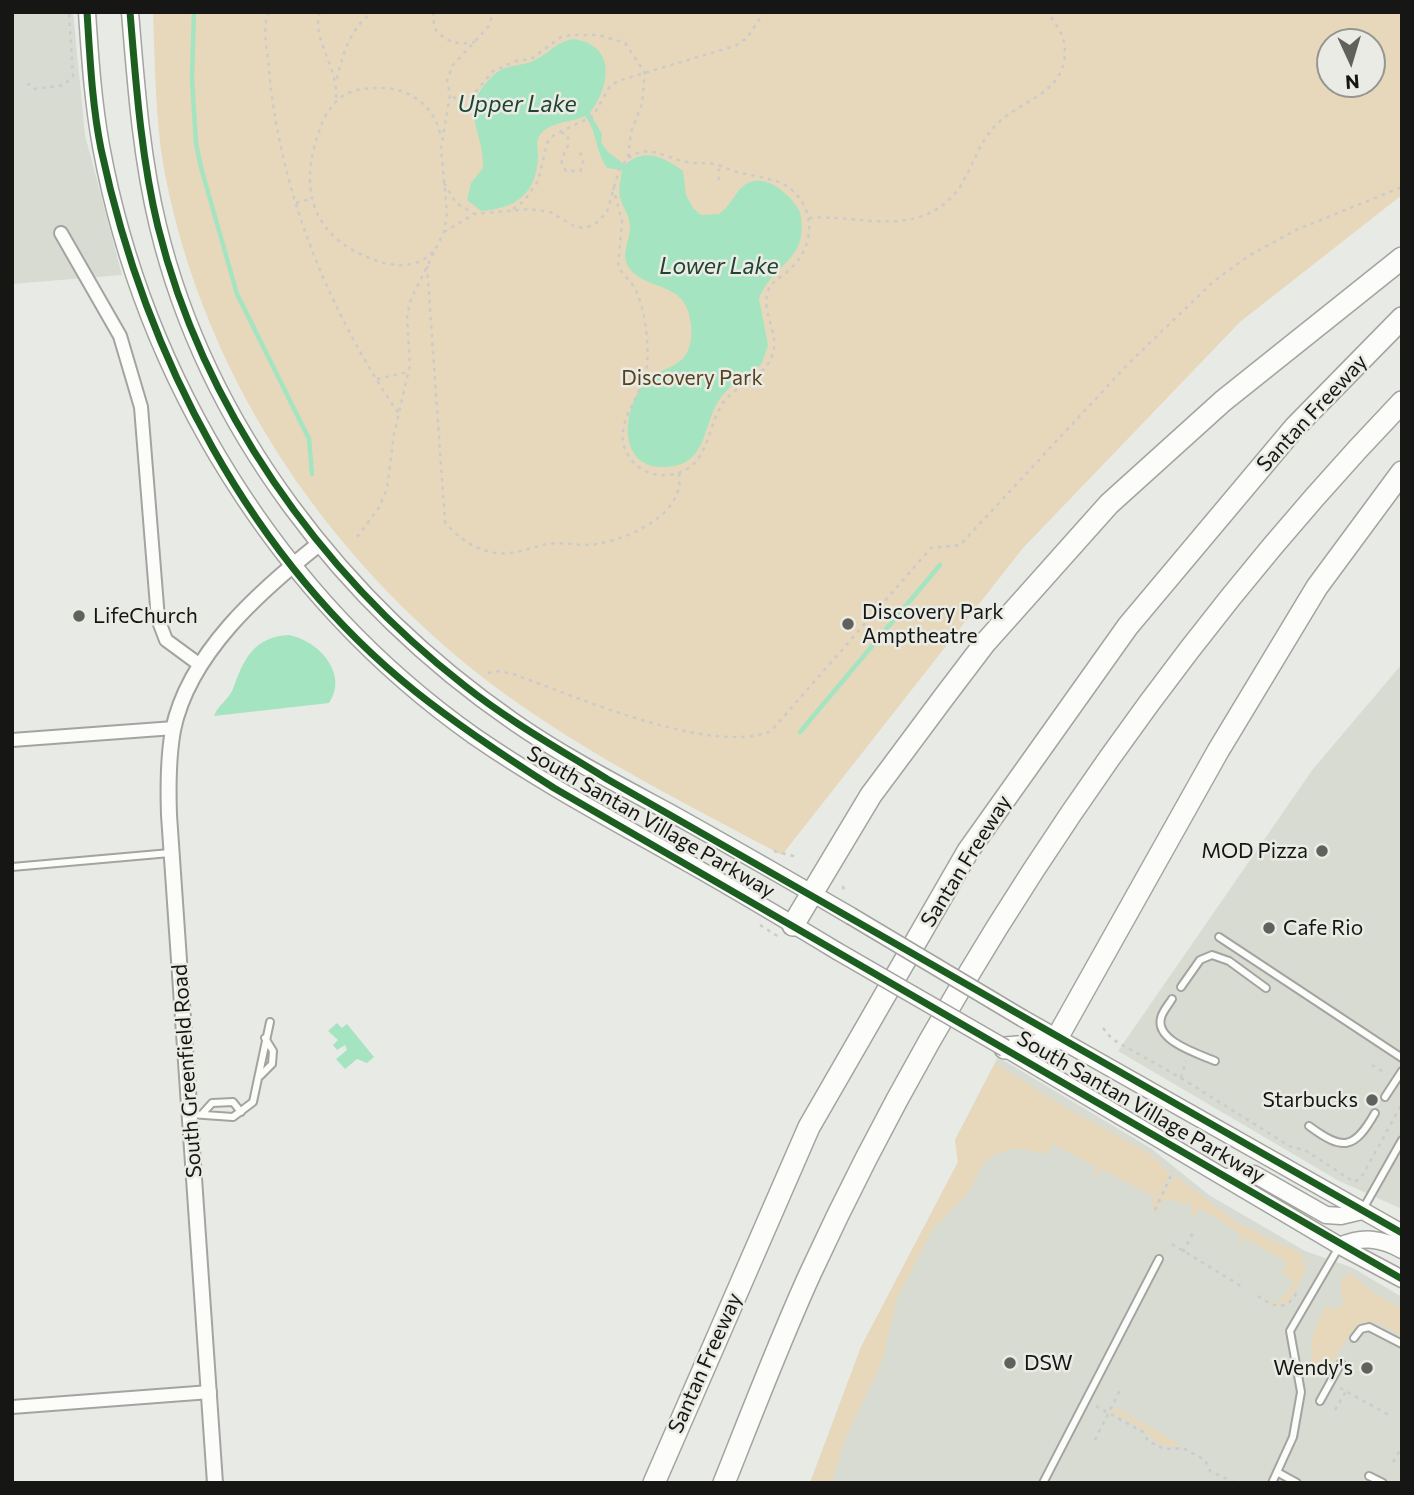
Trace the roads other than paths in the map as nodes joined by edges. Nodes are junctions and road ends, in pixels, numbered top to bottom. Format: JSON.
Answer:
{"nodes":[{"id":1,"x":87,"y":12,"type":"edge"},
{"id":2,"x":130,"y":12,"type":"edge"},
{"id":3,"x":61,"y":233,"type":"dead end"},
{"id":4,"x":1402,"y":258,"type":"edge"},
{"id":5,"x":1402,"y":318,"type":"edge"},
{"id":6,"x":1402,"y":402,"type":"edge"},
{"id":7,"x":1402,"y":472,"type":"edge"},
{"id":8,"x":319,"y":544,"type":"junction"},
{"id":9,"x":292,"y":566,"type":"junction"},
{"id":10,"x":200,"y":665,"type":"junction"},
{"id":11,"x":174,"y":728,"type":"junction"},
{"id":12,"x":12,"y":740,"type":"edge"},
{"id":13,"x":172,"y":853,"type":"junction"},
{"id":14,"x":12,"y":867,"type":"edge"},
{"id":15,"x":812,"y":894,"type":"junction"},
{"id":16,"x":793,"y":925,"type":"junction"},
{"id":17,"x":1219,"y":937,"type":"dead end"},
{"id":18,"x":1181,"y":987,"type":"dead end"},
{"id":19,"x":1266,"y":988,"type":"dead end"},
{"id":20,"x":1172,"y":999,"type":"dead end"},
{"id":21,"x":270,"y":1022,"type":"dead end"},
{"id":22,"x":1057,"y":1038,"type":"junction"},
{"id":23,"x":1004,"y":1048,"type":"junction"},
{"id":24,"x":1402,"y":1058,"type":"edge"},
{"id":25,"x":1214,"y":1061,"type":"dead end"},
{"id":26,"x":1402,"y":1071,"type":"edge"},
{"id":27,"x":1385,"y":1097,"type":"dead end"},
{"id":28,"x":241,"y":1112,"type":"junction"},
{"id":29,"x":197,"y":1113,"type":"junction"},
{"id":30,"x":1375,"y":1113,"type":"dead end"},
{"id":31,"x":1309,"y":1126,"type":"dead end"},
{"id":32,"x":1402,"y":1140,"type":"edge"},
{"id":33,"x":1226,"y":1177,"type":"junction"},
{"id":34,"x":1362,"y":1211,"type":"junction"},
{"id":35,"x":1402,"y":1233,"type":"edge"},
{"id":36,"x":1340,"y":1246,"type":"junction"},
{"id":37,"x":1402,"y":1250,"type":"edge"},
{"id":38,"x":1159,"y":1259,"type":"dead end"},
{"id":39,"x":1402,"y":1279,"type":"edge"},
{"id":40,"x":1354,"y":1338,"type":"dead end"},
{"id":41,"x":1402,"y":1344,"type":"edge"},
{"id":42,"x":1341,"y":1363,"type":"dead end"},
{"id":43,"x":210,"y":1392,"type":"junction"},
{"id":44,"x":1320,"y":1401,"type":"dead end"},
{"id":45,"x":12,"y":1407,"type":"edge"},
{"id":46,"x":1277,"y":1472,"type":"junction"},
{"id":47,"x":1370,"y":1476,"type":"dead end"},
{"id":48,"x":215,"y":1483,"type":"edge"},
{"id":49,"x":654,"y":1483,"type":"edge"},
{"id":50,"x":724,"y":1483,"type":"edge"},
{"id":51,"x":1043,"y":1483,"type":"edge"},
{"id":52,"x":1272,"y":1483,"type":"edge"},
{"id":53,"x":1297,"y":1483,"type":"edge"},
{"id":54,"x":1383,"y":1483,"type":"edge"}],
"edges":[{"from":1,"to":9,"type":"main road","name":"South Santan Village Parkway"},
{"from":2,"to":8,"type":"main road","name":"South Santan Village Parkway"},
{"from":3,"to":10,"type":"street"},
{"from":4,"to":15,"type":"highway"},
{"from":5,"to":49,"type":"highway","name":"Santan Freeway"},
{"from":6,"to":50,"type":"highway"},
{"from":7,"to":22,"type":"highway"},
{"from":8,"to":9,"type":"street","name":"South Greenfield Road"},
{"from":8,"to":15,"type":"main road","name":"South Santan Village Parkway"},
{"from":9,"to":10,"type":"street","name":"South Greenfield Road"},
{"from":9,"to":16,"type":"main road","name":"South Santan Village Parkway"},
{"from":10,"to":11,"type":"street","name":"South Greenfield Road"},
{"from":11,"to":12,"type":"street"},
{"from":11,"to":13,"type":"street","name":"South Greenfield Road"},
{"from":13,"to":14,"type":"lane"},
{"from":13,"to":29,"type":"street","name":"South Greenfield Road"},
{"from":15,"to":16,"type":"highway"},
{"from":15,"to":22,"type":"main road","name":"South Santan Village Parkway","bridge":true},
{"from":16,"to":23,"type":"main road","name":"South Santan Village Parkway","bridge":true},
{"from":17,"to":24,"type":"lane"},
{"from":18,"to":19,"type":"lane"},
{"from":20,"to":25,"type":"lane"},
{"from":21,"to":28,"type":"lane"},
{"from":22,"to":23,"type":"highway"},
{"from":22,"to":34,"type":"main road","name":"South Santan Village Parkway"},
{"from":23,"to":33,"type":"main road","name":"South Santan Village Parkway"},
{"from":26,"to":27,"type":"lane"},
{"from":28,"to":29,"type":"lane"},
{"from":28,"to":29,"type":"lane"},
{"from":29,"to":43,"type":"street","name":"South Greenfield Road"},
{"from":30,"to":31,"type":"lane"},
{"from":32,"to":34,"type":"lane"},
{"from":33,"to":34,"type":"main road"},
{"from":33,"to":36,"type":"main road","name":"South Santan Village Parkway"},
{"from":34,"to":35,"type":"main road","name":"South Santan Village Parkway"},
{"from":36,"to":37,"type":"main road"},
{"from":36,"to":39,"type":"main road","name":"South Santan Village Parkway"},
{"from":36,"to":46,"type":"lane"},
{"from":38,"to":51,"type":"lane"},
{"from":40,"to":41,"type":"lane"},
{"from":42,"to":44,"type":"lane"},
{"from":43,"to":45,"type":"street"},
{"from":43,"to":48,"type":"street","name":"South Greenfield Road"},
{"from":46,"to":52,"type":"lane"},
{"from":46,"to":53,"type":"lane"},
{"from":47,"to":54,"type":"lane"}]}
